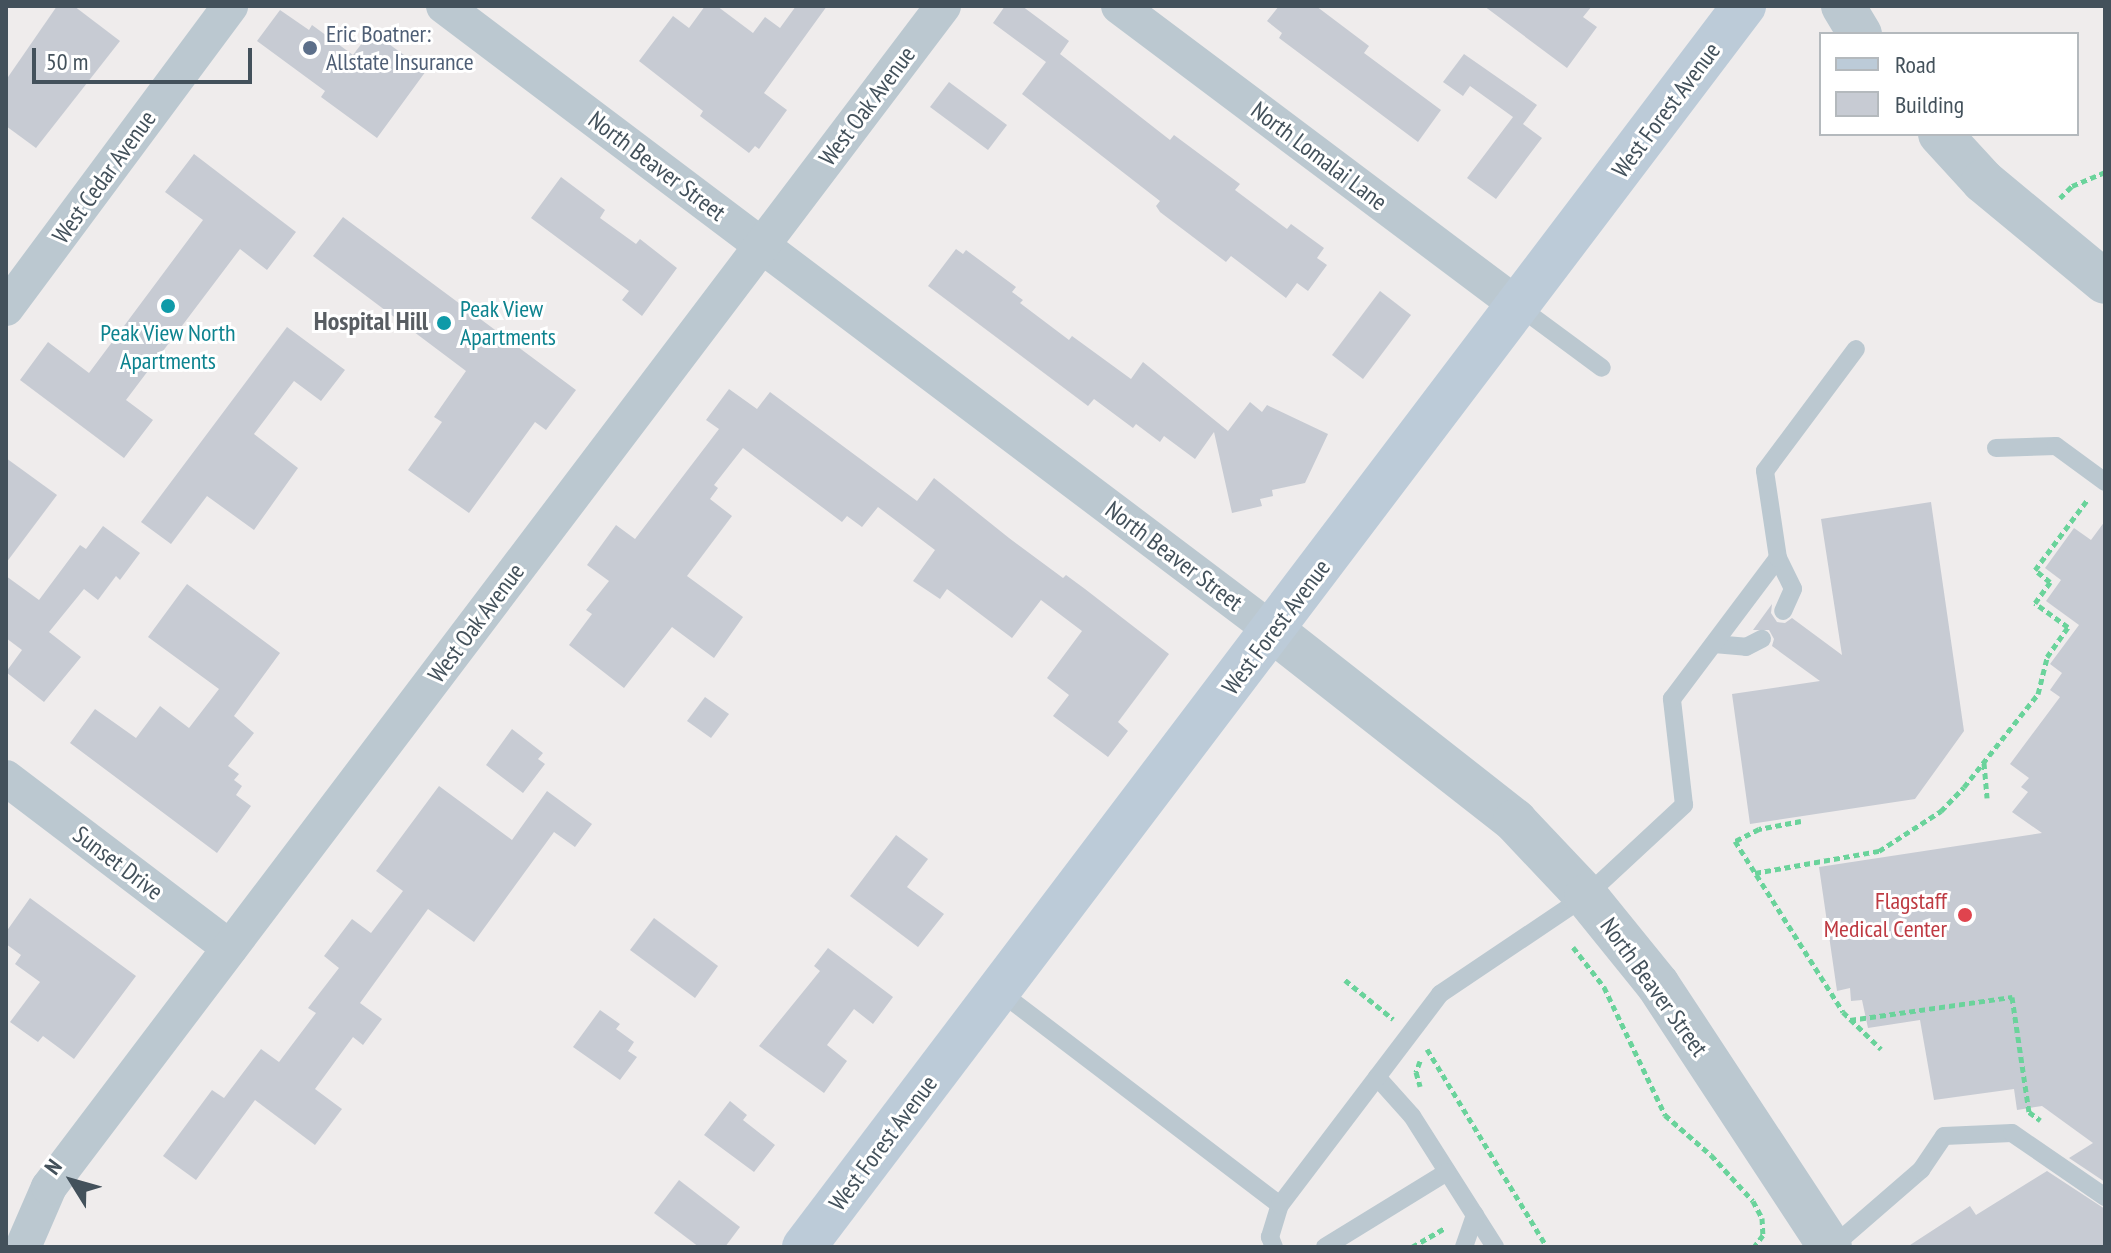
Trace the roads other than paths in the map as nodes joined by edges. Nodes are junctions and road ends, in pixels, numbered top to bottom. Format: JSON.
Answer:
{"nodes":[{"id":1,"x":230,"y":6,"type":"edge"},
{"id":2,"x":444,"y":6,"type":"edge"},
{"id":3,"x":943,"y":6,"type":"edge"},
{"id":4,"x":1119,"y":6,"type":"edge"},
{"id":5,"x":1744,"y":6,"type":"edge"},
{"id":6,"x":1843,"y":6,"type":"edge"},
{"id":7,"x":1859,"y":32,"type":"edge"},
{"id":8,"x":1942,"y":136,"type":"edge"},
{"id":9,"x":761,"y":245,"type":"junction"},
{"id":10,"x":2105,"y":282,"type":"edge"},
{"id":11,"x":1518,"y":306,"type":"junction"},
{"id":12,"x":6,"y":308,"type":"edge"},
{"id":13,"x":1856,"y":349,"type":"dead end"},
{"id":14,"x":1602,"y":368,"type":"dead end"},
{"id":15,"x":1996,"y":448,"type":"dead end"},
{"id":16,"x":2105,"y":482,"type":"edge"},
{"id":17,"x":1778,"y":558,"type":"junction"},
{"id":18,"x":1783,"y":611,"type":"dead end"},
{"id":19,"x":1273,"y":631,"type":"junction"},
{"id":20,"x":1762,"y":639,"type":"dead end"},
{"id":21,"x":1714,"y":644,"type":"junction"},
{"id":22,"x":6,"y":778,"type":"edge"},
{"id":23,"x":1586,"y":896,"type":"junction"},
{"id":24,"x":230,"y":948,"type":"junction"},
{"id":25,"x":998,"y":991,"type":"junction"},
{"id":26,"x":1377,"y":1077,"type":"junction"},
{"id":27,"x":1447,"y":1172,"type":"junction"},
{"id":28,"x":2105,"y":1197,"type":"edge"},
{"id":29,"x":1280,"y":1205,"type":"junction"},
{"id":30,"x":1475,"y":1215,"type":"junction"},
{"id":31,"x":23,"y":1247,"type":"edge"},
{"id":32,"x":804,"y":1247,"type":"edge"},
{"id":33,"x":1274,"y":1247,"type":"edge"},
{"id":34,"x":1325,"y":1247,"type":"edge"},
{"id":35,"x":1464,"y":1247,"type":"edge"},
{"id":36,"x":1495,"y":1247,"type":"edge"},
{"id":37,"x":1831,"y":1247,"type":"edge"}],
"edges":[{"from":1,"to":12,"type":"street","name":"West Cedar Avenue"},
{"from":2,"to":9,"type":"street","name":"North Beaver Street"},
{"from":3,"to":9,"type":"street","name":"West Oak Avenue"},
{"from":4,"to":11,"type":"street","name":"North Lomalai Lane"},
{"from":5,"to":11,"type":"main road","name":"West Forest Avenue"},
{"from":6,"to":7,"type":"street"},
{"from":8,"to":10,"type":"street"},
{"from":9,"to":19,"type":"street","name":"North Beaver Street"},
{"from":9,"to":24,"type":"street","name":"West Oak Avenue"},
{"from":11,"to":14,"type":"lane"},
{"from":11,"to":19,"type":"main road","name":"West Forest Avenue"},
{"from":13,"to":17,"type":"lane"},
{"from":15,"to":16,"type":"lane"},
{"from":17,"to":18,"type":"lane"},
{"from":17,"to":21,"type":"lane"},
{"from":19,"to":23,"type":"street","name":"North Beaver Street"},
{"from":19,"to":25,"type":"main road","name":"West Forest Avenue"},
{"from":20,"to":21,"type":"lane"},
{"from":21,"to":23,"type":"lane"},
{"from":22,"to":24,"type":"street","name":"Sunset Drive"},
{"from":23,"to":26,"type":"lane"},
{"from":23,"to":37,"type":"street","name":"North Beaver Street"},
{"from":24,"to":31,"type":"street","name":"West Oak Avenue"},
{"from":25,"to":29,"type":"lane"},
{"from":25,"to":32,"type":"main road","name":"West Forest Avenue"},
{"from":26,"to":27,"type":"lane"},
{"from":26,"to":29,"type":"lane"},
{"from":27,"to":30,"type":"lane"},
{"from":27,"to":34,"type":"lane"},
{"from":28,"to":37,"type":"lane"},
{"from":29,"to":33,"type":"lane"},
{"from":30,"to":35,"type":"lane"},
{"from":30,"to":36,"type":"lane"}]}
